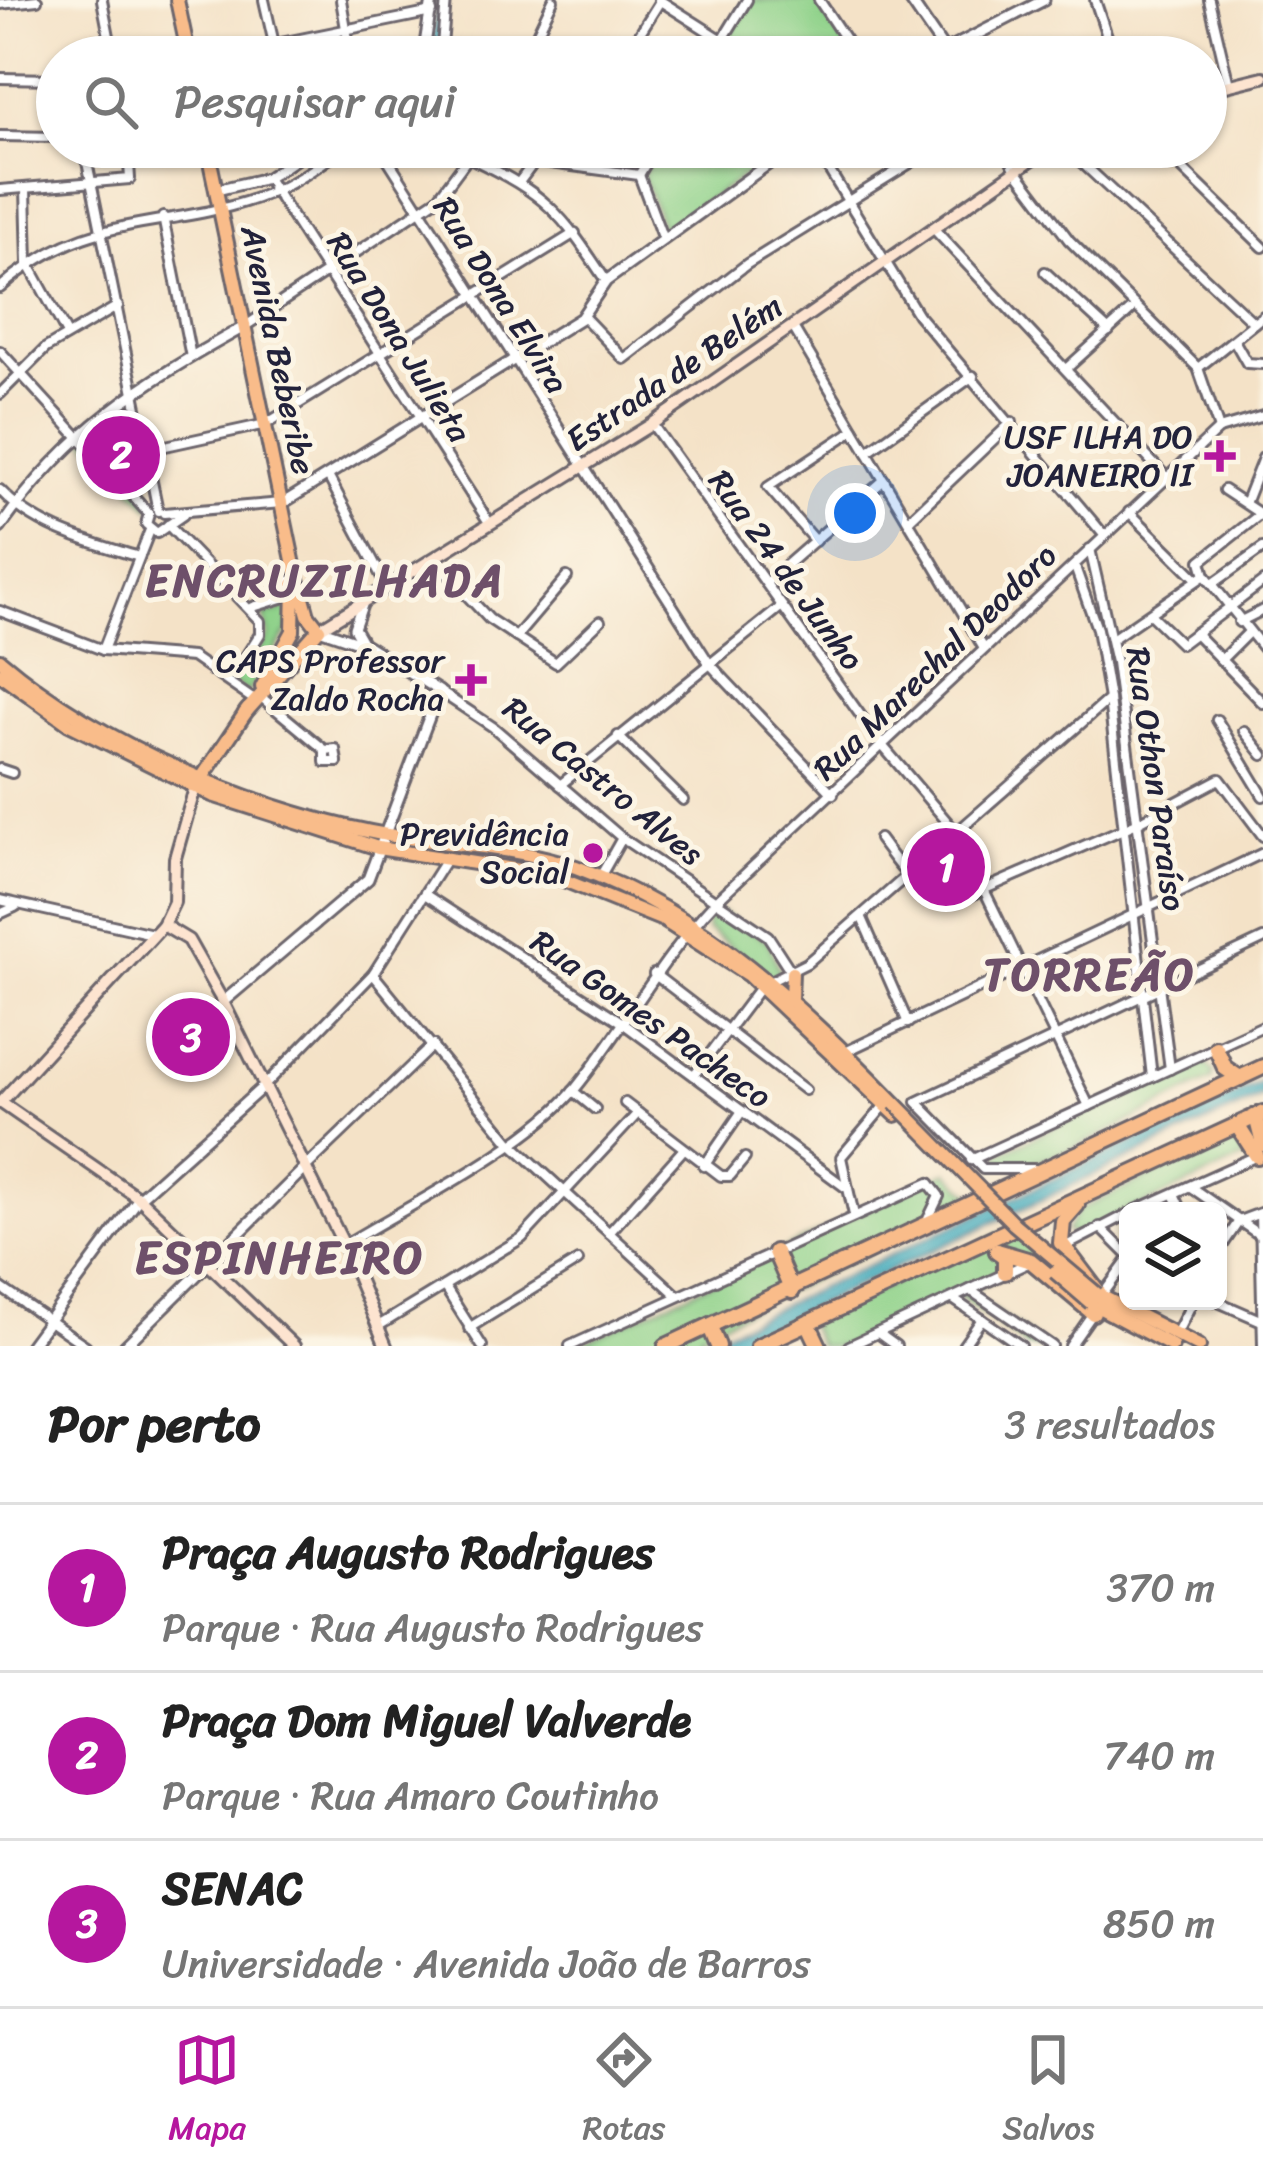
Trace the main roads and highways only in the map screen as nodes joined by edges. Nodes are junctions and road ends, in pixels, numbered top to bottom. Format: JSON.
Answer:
{"nodes":[{"id":1,"x":178,"y":0,"type":"edge"},
{"id":2,"x":185,"y":36,"type":"edge"},
{"id":3,"x":1263,"y":77,"type":"edge"},
{"id":4,"x":1227,"y":86,"type":"edge"},
{"id":5,"x":211,"y":168,"type":"edge"},
{"id":6,"x":1019,"y":168,"type":"edge"},
{"id":7,"x":294,"y":565,"type":"junction"},
{"id":8,"x":319,"y":629,"type":"junction"},
{"id":9,"x":0,"y":660,"type":"edge"},
{"id":10,"x":0,"y":674,"type":"edge"},
{"id":11,"x":258,"y":698,"type":"junction"},
{"id":12,"x":199,"y":782,"type":"junction"},
{"id":13,"x":380,"y":841,"type":"junction"},
{"id":14,"x":691,"y":929,"type":"junction"},
{"id":15,"x":159,"y":930,"type":"junction"},
{"id":16,"x":789,"y":968,"type":"road end"},
{"id":17,"x":768,"y":985,"type":"junction"},
{"id":18,"x":791,"y":999,"type":"junction"},
{"id":19,"x":1263,"y":1067,"type":"edge"},
{"id":20,"x":1240,"y":1078,"type":"junction"},
{"id":21,"x":1218,"y":1088,"type":"junction"},
{"id":22,"x":0,"y":1103,"type":"edge"},
{"id":23,"x":892,"y":1108,"type":"junction"},
{"id":24,"x":1259,"y":1114,"type":"edge"},
{"id":25,"x":1237,"y":1125,"type":"junction"},
{"id":26,"x":1261,"y":1152,"type":"edge"},
{"id":27,"x":1085,"y":1197,"type":"junction"},
{"id":28,"x":997,"y":1251,"type":"junction"},
{"id":29,"x":772,"y":1254,"type":"road end"},
{"id":30,"x":962,"y":1255,"type":"junction"},
{"id":31,"x":1005,"y":1272,"type":"road end"},
{"id":32,"x":788,"y":1293,"type":"junction"},
{"id":33,"x":1096,"y":1303,"type":"junction"},
{"id":34,"x":804,"y":1325,"type":"junction"},
{"id":35,"x":708,"y":1337,"type":"edge"},
{"id":36,"x":1173,"y":1341,"type":"edge"},
{"id":37,"x":294,"y":1346,"type":"edge"},
{"id":38,"x":386,"y":1346,"type":"edge"},
{"id":39,"x":666,"y":1346,"type":"edge"},
{"id":40,"x":758,"y":1346,"type":"edge"},
{"id":41,"x":809,"y":1346,"type":"edge"},
{"id":42,"x":819,"y":1346,"type":"edge"},
{"id":43,"x":1199,"y":1346,"type":"edge"}],
"edges":[{"from":1,"to":2,"type":"main road"},
{"from":3,"to":4,"type":"main road"},
{"from":5,"to":7,"type":"main road","name":"Avenida Beberibe"},
{"from":6,"to":8,"type":"main road","name":"Estrada de Belém"},
{"from":7,"to":8,"type":"main road","name":"Avenida Beberibe"},
{"from":7,"to":11,"type":"main road","name":"Avenida Beberibe"},
{"from":8,"to":11,"type":"main road"},
{"from":9,"to":12,"type":"main road"},
{"from":10,"to":12,"type":"main road"},
{"from":11,"to":12,"type":"main road"},
{"from":12,"to":13,"type":"main road"},
{"from":12,"to":15,"type":"main road"},
{"from":13,"to":14,"type":"main road"},
{"from":13,"to":14,"type":"main road"},
{"from":14,"to":17,"type":"main road"},
{"from":15,"to":22,"type":"main road"},
{"from":15,"to":38,"type":"main road"},
{"from":16,"to":18,"type":"main road"},
{"from":17,"to":18,"type":"main road"},
{"from":17,"to":23,"type":"main road"},
{"from":18,"to":23,"type":"main road"},
{"from":19,"to":20,"type":"highway"},
{"from":20,"to":21,"type":"highway"},
{"from":20,"to":21,"type":"highway"},
{"from":21,"to":32,"type":"highway"},
{"from":22,"to":37,"type":"main road"},
{"from":23,"to":33,"type":"main road","bridge":true},
{"from":24,"to":25,"type":"highway"},
{"from":24,"to":26,"type":"highway"},
{"from":25,"to":26,"type":"highway"},
{"from":25,"to":27,"type":"highway"},
{"from":27,"to":30,"type":"highway"},
{"from":27,"to":33,"type":"highway"},
{"from":28,"to":30,"type":"highway"},
{"from":28,"to":31,"type":"highway"},
{"from":28,"to":33,"type":"highway"},
{"from":29,"to":32,"type":"highway"},
{"from":30,"to":34,"type":"highway"},
{"from":32,"to":35,"type":"highway"},
{"from":33,"to":36,"type":"main road"},
{"from":34,"to":40,"type":"highway"},
{"from":34,"to":41,"type":"highway"},
{"from":34,"to":42,"type":"highway"},
{"from":35,"to":39,"type":"highway"},
{"from":36,"to":43,"type":"main road"}]}
